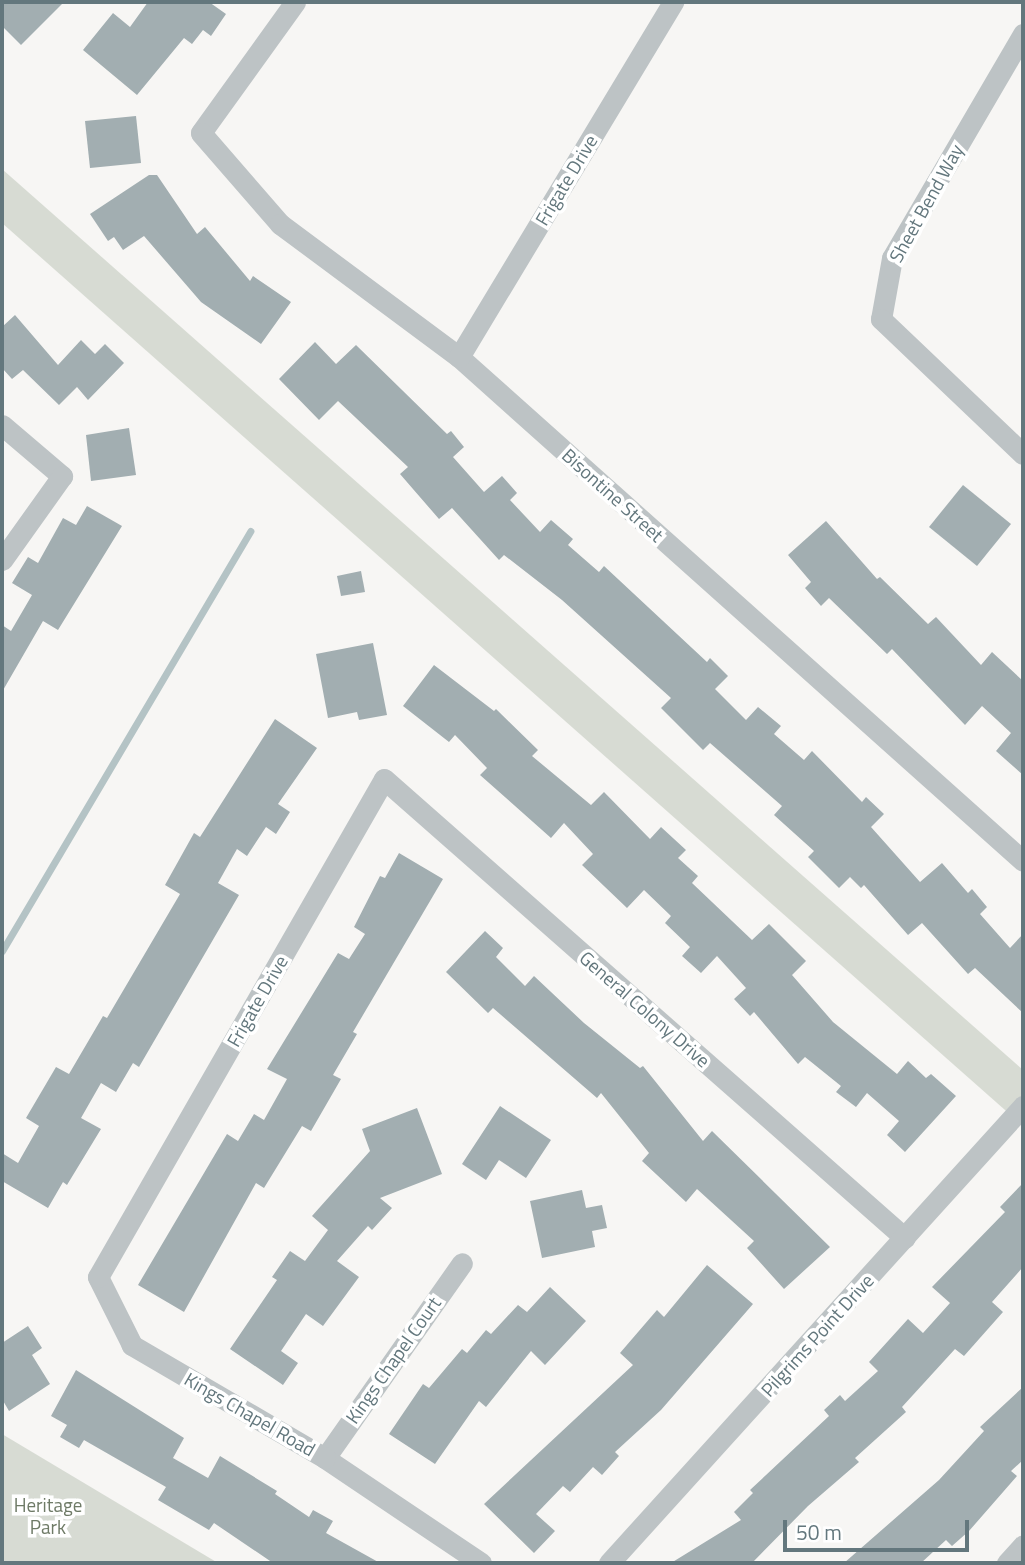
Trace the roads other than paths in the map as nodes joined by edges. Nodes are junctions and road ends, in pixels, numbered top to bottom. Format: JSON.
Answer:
{"nodes":[{"id":1,"x":295,"y":2,"type":"edge"},
{"id":2,"x":673,"y":2,"type":"edge"},
{"id":3,"x":1023,"y":34,"type":"edge"},
{"id":4,"x":459,"y":357,"type":"junction"},
{"id":5,"x":2,"y":425,"type":"edge"},
{"id":6,"x":1023,"y":454,"type":"edge"},
{"id":7,"x":2,"y":560,"type":"edge"},
{"id":8,"x":384,"y":779,"type":"joint"},
{"id":9,"x":1023,"y":861,"type":"edge"},
{"id":10,"x":1023,"y":1105,"type":"edge"},
{"id":11,"x":130,"y":1223,"type":"joint"},
{"id":12,"x":905,"y":1238,"type":"junction"},
{"id":13,"x":461,"y":1263,"type":"dead end"},
{"id":14,"x":325,"y":1458,"type":"junction"},
{"id":15,"x":1023,"y":1545,"type":"edge"},
{"id":16,"x":481,"y":1563,"type":"edge"},
{"id":17,"x":609,"y":1563,"type":"edge"},
{"id":18,"x":1007,"y":1563,"type":"edge"}],
"edges":[{"from":1,"to":4,"type":"street","name":"Bisontine Street"},
{"from":2,"to":4,"type":"street","name":"Frigate Drive"},
{"from":3,"to":6,"type":"street","name":"Sheet Bend Way"},
{"from":4,"to":9,"type":"street","name":"Bisontine Street"},
{"from":5,"to":7,"type":"street"},
{"from":8,"to":11,"type":"street","name":"Frigate Drive"},
{"from":8,"to":12,"type":"street","name":"General Colony Drive"},
{"from":10,"to":12,"type":"street","name":"Pilgrims Point Drive"},
{"from":11,"to":14,"type":"street","name":"Kings Chapel Road"},
{"from":12,"to":17,"type":"street","name":"Pilgrims Point Drive"},
{"from":13,"to":14,"type":"street","name":"Kings Chapel Court"},
{"from":14,"to":16,"type":"street","name":"Kings Chapel Road"},
{"from":15,"to":18,"type":"street"}]}
